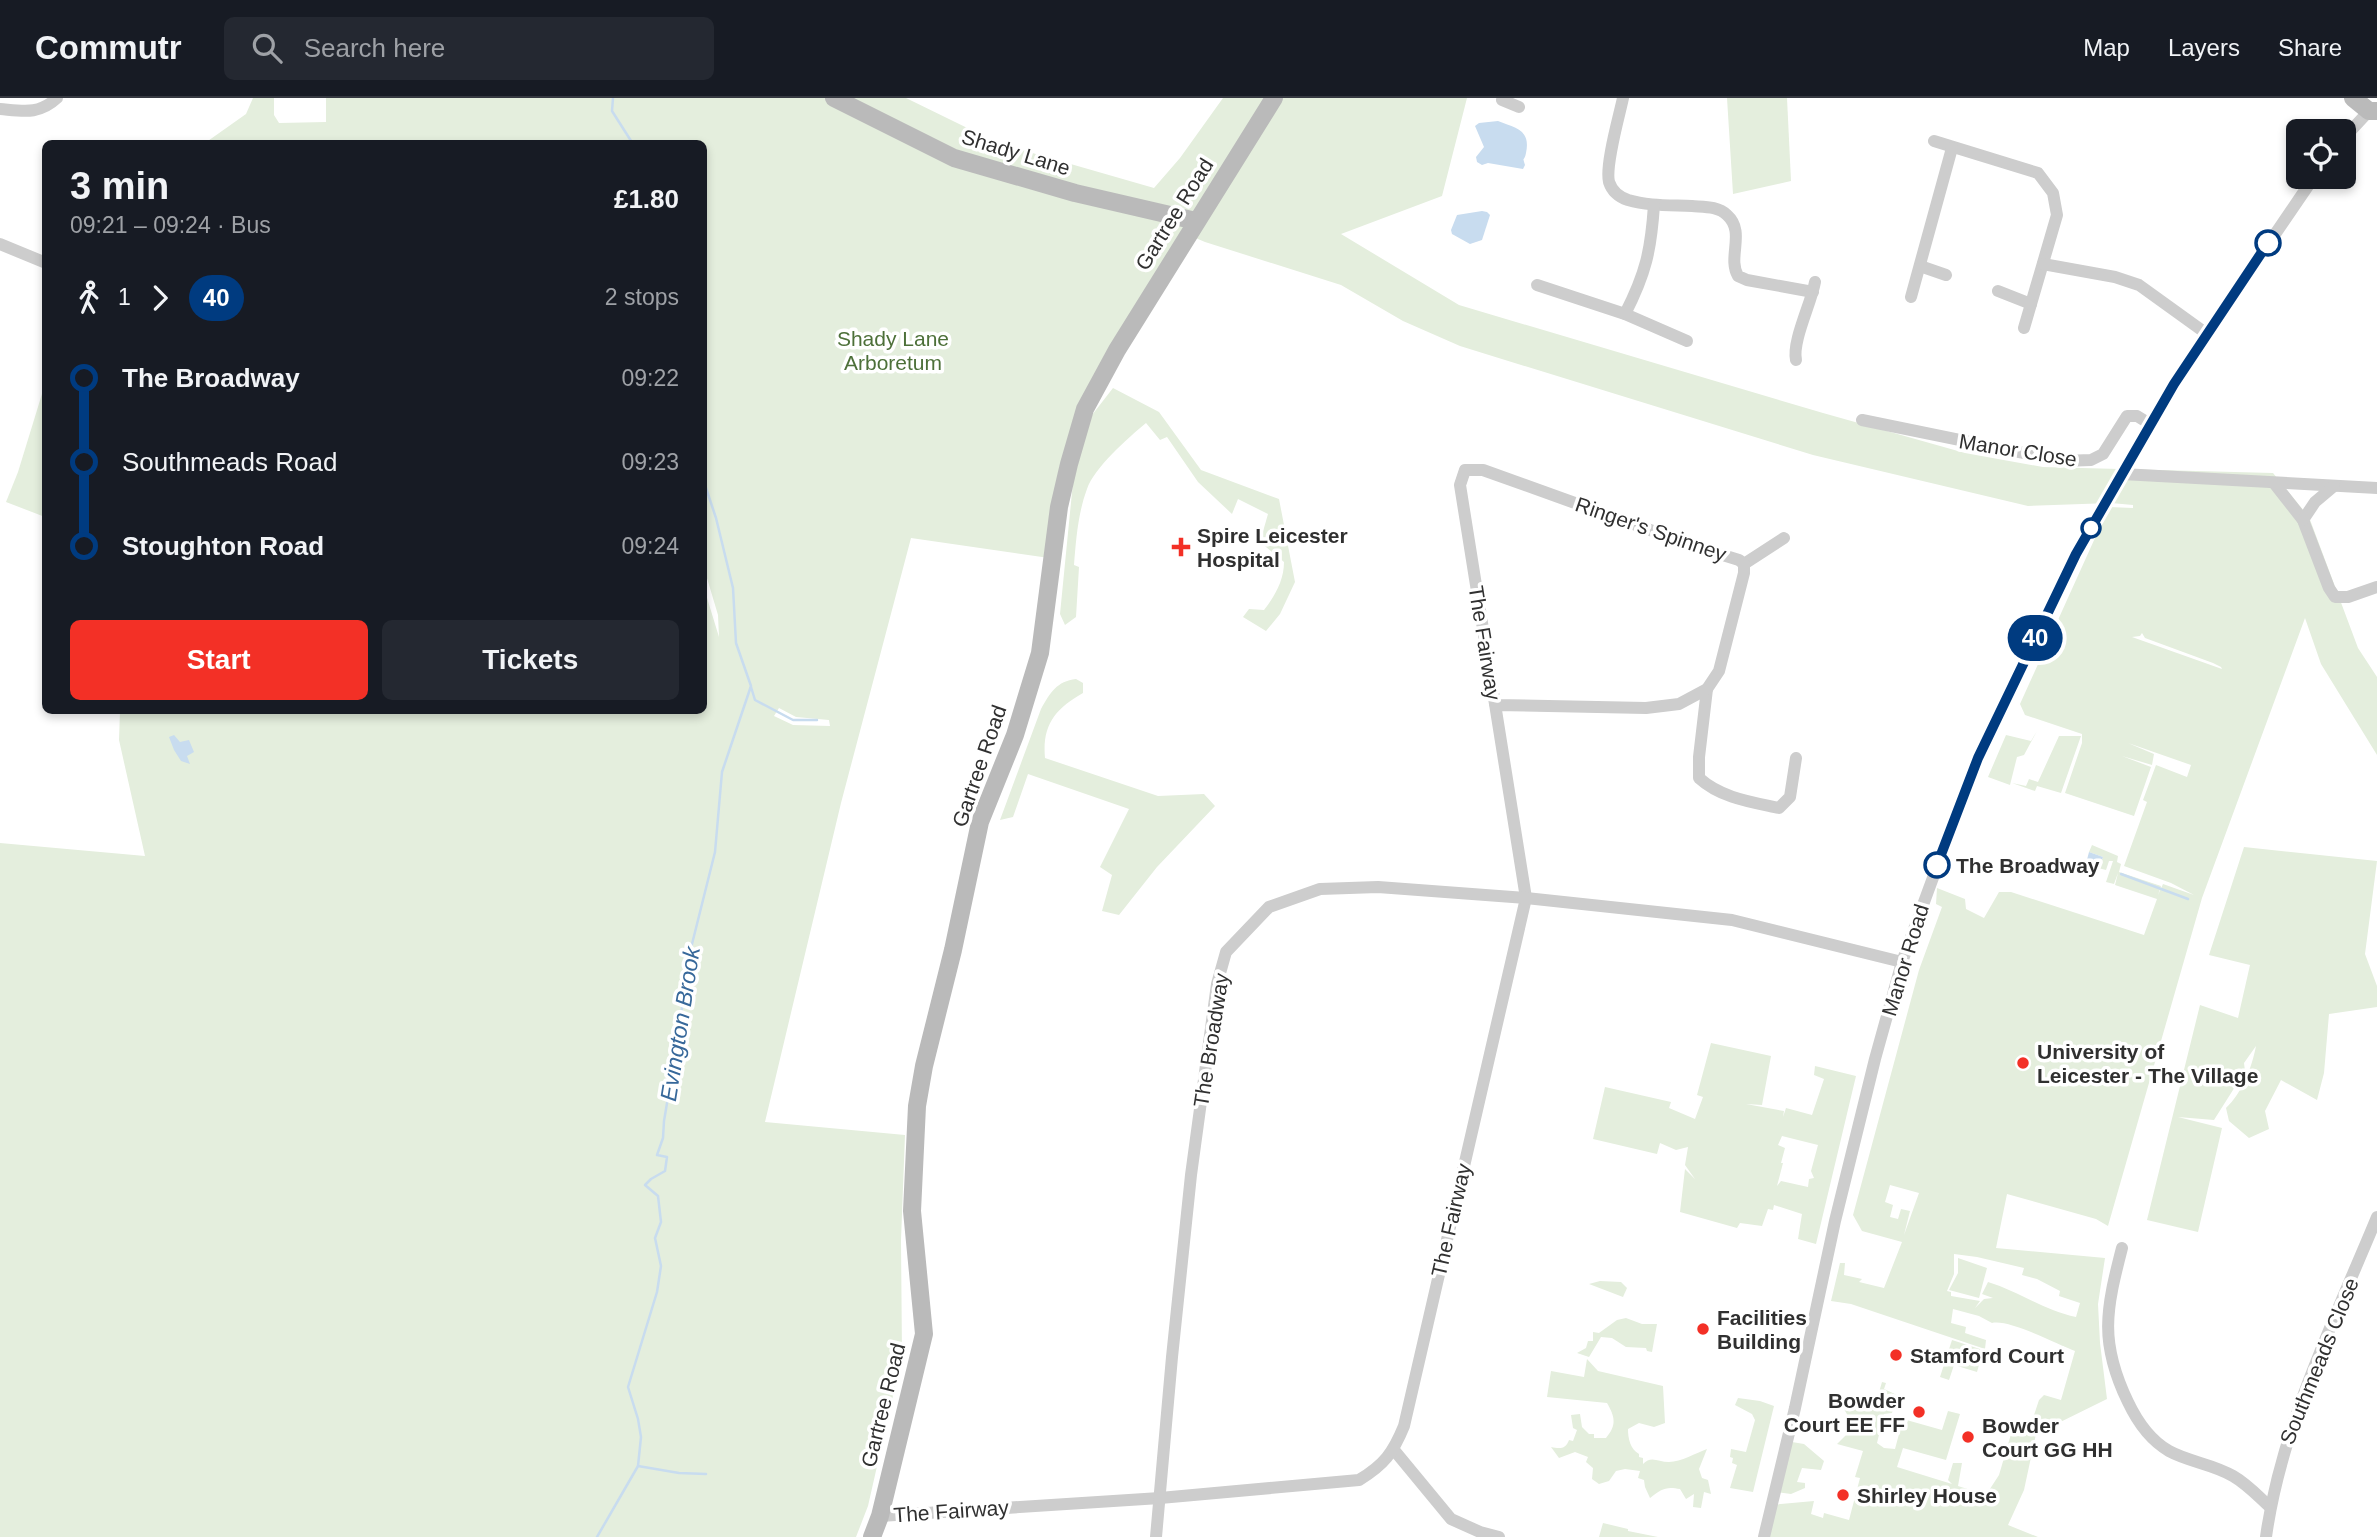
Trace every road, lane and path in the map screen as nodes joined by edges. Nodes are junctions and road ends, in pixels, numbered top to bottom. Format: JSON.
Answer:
{"nodes":[{"id":1,"x":57,"y":98,"type":"edge"},
{"id":2,"x":834,"y":98,"type":"edge"},
{"id":3,"x":1274,"y":98,"type":"edge"},
{"id":4,"x":1623,"y":98,"type":"edge"},
{"id":5,"x":2353,"y":98,"type":"edge"},
{"id":6,"x":1502,"y":100,"type":"edge"},
{"id":7,"x":1517,"y":103,"type":"edge"},
{"id":8,"x":0,"y":109,"type":"edge"},
{"id":9,"x":2373,"y":111,"type":"edge"},
{"id":10,"x":2356,"y":127,"type":"edge"},
{"id":11,"x":1934,"y":141,"type":"dead end"},
{"id":12,"x":1952,"y":148,"type":"junction"},
{"id":13,"x":2306,"y":189,"type":"edge"},
{"id":14,"x":1654,"y":205,"type":"junction"},
{"id":15,"x":1196,"y":221,"type":"junction"},
{"id":16,"x":0,"y":244,"type":"edge"},
{"id":17,"x":42,"y":261,"type":"edge"},
{"id":18,"x":2043,"y":264,"type":"junction"},
{"id":19,"x":1920,"y":266,"type":"junction"},
{"id":20,"x":1946,"y":275,"type":"dead end"},
{"id":21,"x":1536,"y":285,"type":"dead end"},
{"id":22,"x":1998,"y":291,"type":"dead end"},
{"id":23,"x":1911,"y":297,"type":"dead end"},
{"id":24,"x":2031,"y":304,"type":"junction"},
{"id":25,"x":1625,"y":314,"type":"junction"},
{"id":26,"x":2024,"y":328,"type":"dead end"},
{"id":27,"x":2207,"y":334,"type":"junction"},
{"id":28,"x":1687,"y":341,"type":"dead end"},
{"id":29,"x":1796,"y":360,"type":"dead end"},
{"id":30,"x":1862,"y":420,"type":"dead end"},
{"id":31,"x":2150,"y":424,"type":"junction"},
{"id":32,"x":1465,"y":470,"type":"joint"},
{"id":33,"x":2122,"y":474,"type":"junction"},
{"id":34,"x":2274,"y":483,"type":"junction"},
{"id":35,"x":2333,"y":486,"type":"junction"},
{"id":36,"x":2377,"y":488,"type":"edge"},
{"id":37,"x":2303,"y":520,"type":"junction"},
{"id":38,"x":1784,"y":538,"type":"dead end"},
{"id":39,"x":1744,"y":564,"type":"junction"},
{"id":40,"x":2377,"y":587,"type":"edge"},
{"id":41,"x":1707,"y":689,"type":"junction"},
{"id":42,"x":1495,"y":705,"type":"junction"},
{"id":43,"x":1796,"y":758,"type":"dead end"},
{"id":44,"x":1526,"y":898,"type":"junction"},
{"id":45,"x":1902,"y":962,"type":"junction"},
{"id":46,"x":2377,"y":1217,"type":"edge"},
{"id":47,"x":2122,"y":1248,"type":"dead end"},
{"id":48,"x":1394,"y":1450,"type":"junction"},
{"id":49,"x":1160,"y":1498,"type":"junction"},
{"id":50,"x":2270,"y":1507,"type":"junction"},
{"id":51,"x":880,"y":1516,"type":"junction"},
{"id":52,"x":872,"y":1537,"type":"edge"},
{"id":53,"x":1156,"y":1537,"type":"edge"},
{"id":54,"x":1499,"y":1537,"type":"edge"},
{"id":55,"x":1764,"y":1537,"type":"edge"},
{"id":56,"x":2266,"y":1537,"type":"edge"}],
"edges":[{"from":1,"to":8,"type":"street"},
{"from":2,"to":15,"type":"main road","name":"Shady Lane"},
{"from":3,"to":15,"type":"main road","name":"Gartree Road"},
{"from":4,"to":14,"type":"street"},
{"from":5,"to":9,"type":"main road"},
{"from":6,"to":7,"type":"street"},
{"from":9,"to":10,"type":"street"},
{"from":11,"to":12,"type":"street"},
{"from":12,"to":18,"type":"street"},
{"from":12,"to":19,"type":"street"},
{"from":13,"to":27,"type":"street","name":"Manor Road"},
{"from":14,"to":25,"type":"street"},
{"from":14,"to":29,"type":"street"},
{"from":15,"to":51,"type":"main road","name":"Gartree Road"},
{"from":16,"to":17,"type":"street"},
{"from":18,"to":24,"type":"street"},
{"from":18,"to":27,"type":"street"},
{"from":19,"to":20,"type":"street"},
{"from":19,"to":23,"type":"street"},
{"from":21,"to":25,"type":"street"},
{"from":22,"to":24,"type":"street"},
{"from":24,"to":26,"type":"street"},
{"from":25,"to":28,"type":"street"},
{"from":27,"to":31,"type":"street","name":"Manor Road"},
{"from":30,"to":31,"type":"street","name":"Manor Close"},
{"from":31,"to":33,"type":"street","name":"Manor Road"},
{"from":32,"to":39,"type":"street","name":"Ringer's Spinney"},
{"from":32,"to":42,"type":"street","name":"The Fairway"},
{"from":33,"to":34,"type":"street"},
{"from":33,"to":45,"type":"street","name":"Manor Road"},
{"from":34,"to":35,"type":"street"},
{"from":34,"to":37,"type":"street"},
{"from":35,"to":36,"type":"street"},
{"from":35,"to":37,"type":"street"},
{"from":37,"to":40,"type":"street"},
{"from":38,"to":39,"type":"street"},
{"from":39,"to":41,"type":"street","name":"Ringer's Spinney"},
{"from":41,"to":42,"type":"street"},
{"from":41,"to":43,"type":"street","name":"Ringer's Spinney"},
{"from":42,"to":44,"type":"street","name":"The Fairway"},
{"from":44,"to":45,"type":"street","name":"The Broadway"},
{"from":44,"to":48,"type":"street","name":"The Fairway"},
{"from":44,"to":49,"type":"street","name":"The Broadway"},
{"from":45,"to":55,"type":"street","name":"Manor Road"},
{"from":46,"to":50,"type":"street","name":"Southmeads Close"},
{"from":47,"to":50,"type":"street"},
{"from":48,"to":49,"type":"street","name":"The Fairway"},
{"from":48,"to":54,"type":"street"},
{"from":49,"to":51,"type":"street","name":"The Fairway"},
{"from":49,"to":53,"type":"street","name":"The Broadway"},
{"from":50,"to":56,"type":"street","name":"Southmeads Close"},
{"from":51,"to":52,"type":"main road","name":"Gartree Road"}]}
